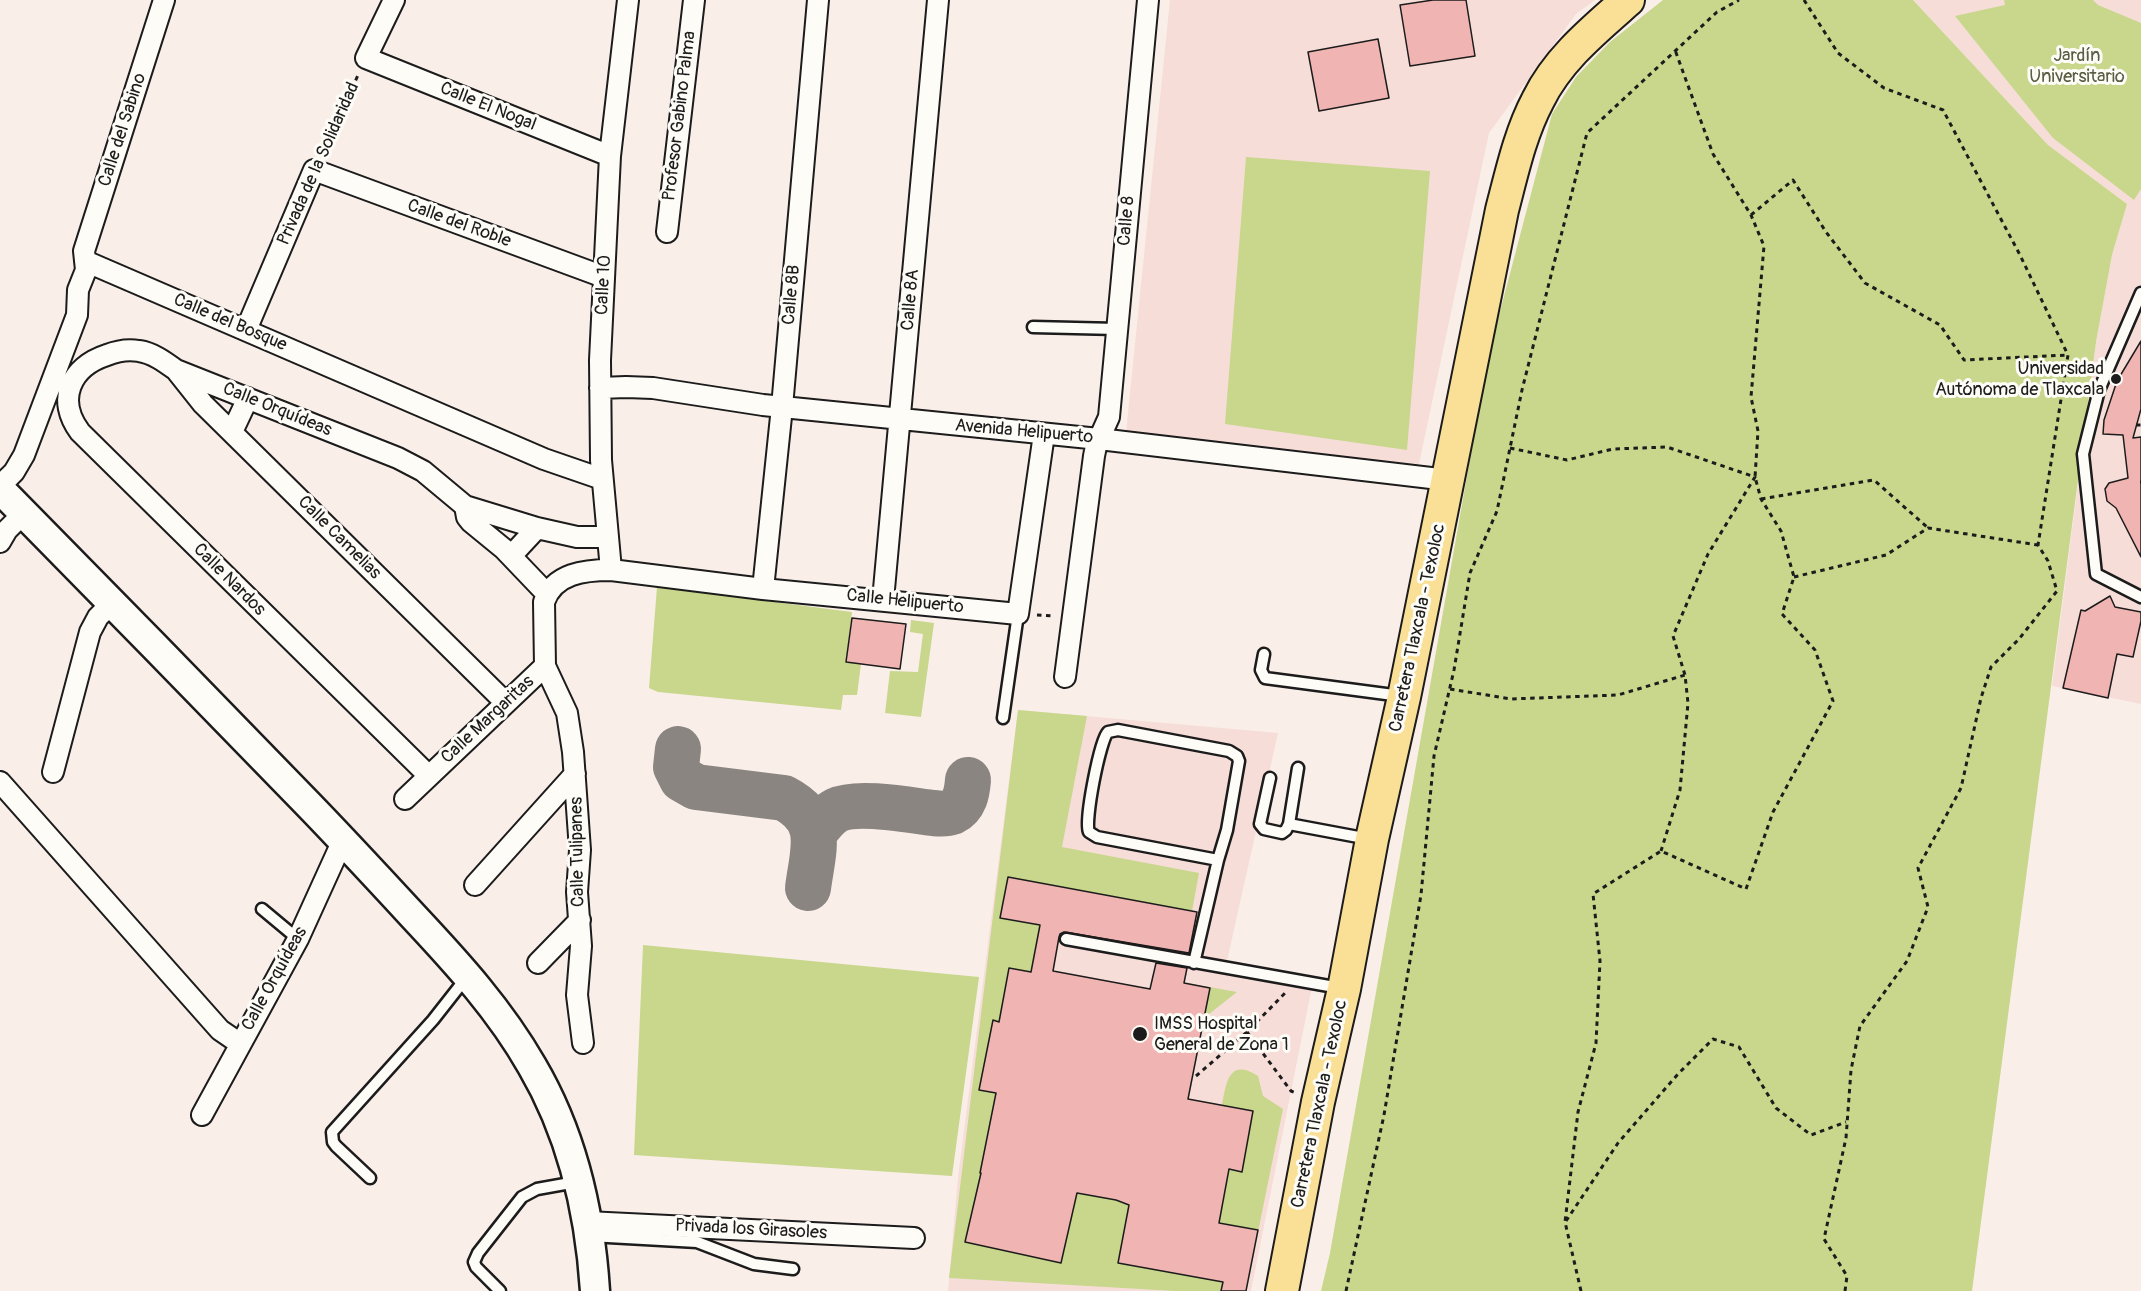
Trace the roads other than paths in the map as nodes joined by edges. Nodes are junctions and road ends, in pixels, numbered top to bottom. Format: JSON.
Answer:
{"nodes":[{"id":1,"x":164,"y":0,"type":"edge"},
{"id":2,"x":394,"y":0,"type":"edge"},
{"id":3,"x":628,"y":0,"type":"edge"},
{"id":4,"x":694,"y":0,"type":"edge"},
{"id":5,"x":818,"y":0,"type":"edge"},
{"id":6,"x":938,"y":0,"type":"edge"},
{"id":7,"x":1146,"y":0,"type":"edge"},
{"id":8,"x":1628,"y":0,"type":"edge"},
{"id":9,"x":610,"y":156,"type":"junction"},
{"id":10,"x":314,"y":170,"type":"joint"},
{"id":11,"x":667,"y":232,"type":"dead end"},
{"id":12,"x":85,"y":261,"type":"junction"},
{"id":13,"x":604,"y":277,"type":"junction"},
{"id":14,"x":2141,"y":293,"type":"edge"},
{"id":15,"x":1033,"y":327,"type":"dead end"},
{"id":16,"x":246,"y":330,"type":"junction"},
{"id":17,"x":1117,"y":330,"type":"junction"},
{"id":18,"x":81,"y":369,"type":"joint"},
{"id":19,"x":176,"y":370,"type":"junction"},
{"id":20,"x":600,"y":388,"type":"junction"},
{"id":21,"x":248,"y":398,"type":"junction"},
{"id":22,"x":782,"y":407,"type":"junction"},
{"id":23,"x":900,"y":420,"type":"junction"},
{"id":24,"x":232,"y":432,"type":"junction"},
{"id":25,"x":1044,"y":434,"type":"junction"},
{"id":26,"x":1100,"y":439,"type":"junction"},
{"id":27,"x":602,"y":479,"type":"junction"},
{"id":28,"x":1448,"y":480,"type":"junction"},
{"id":29,"x":0,"y":488,"type":"edge"},
{"id":30,"x":465,"y":506,"type":"junction"},
{"id":31,"x":24,"y":513,"type":"junction"},
{"id":32,"x":537,"y":528,"type":"junction"},
{"id":33,"x":608,"y":537,"type":"junction"},
{"id":34,"x":0,"y":542,"type":"edge"},
{"id":35,"x":511,"y":556,"type":"junction"},
{"id":36,"x":611,"y":570,"type":"junction"},
{"id":37,"x":763,"y":589,"type":"junction"},
{"id":38,"x":547,"y":594,"type":"junction"},
{"id":39,"x":2141,"y":597,"type":"edge"},
{"id":40,"x":883,"y":600,"type":"junction"},
{"id":41,"x":112,"y":603,"type":"junction"},
{"id":42,"x":1018,"y":614,"type":"junction"},
{"id":43,"x":1264,"y":654,"type":"dead end"},
{"id":44,"x":545,"y":666,"type":"junction"},
{"id":45,"x":1065,"y":677,"type":"dead end"},
{"id":46,"x":1404,"y":696,"type":"junction"},
{"id":47,"x":506,"y":703,"type":"junction"},
{"id":48,"x":1003,"y":718,"type":"dead end"},
{"id":49,"x":1298,"y":768,"type":"dead end"},
{"id":50,"x":53,"y":772,"type":"dead end"},
{"id":51,"x":575,"y":774,"type":"junction"},
{"id":52,"x":429,"y":776,"type":"junction"},
{"id":53,"x":1270,"y":778,"type":"dead end"},
{"id":54,"x":0,"y":782,"type":"edge"},
{"id":55,"x":405,"y":799,"type":"dead end"},
{"id":56,"x":1289,"y":824,"type":"junction"},
{"id":57,"x":344,"y":840,"type":"junction"},
{"id":58,"x":1372,"y":840,"type":"junction"},
{"id":59,"x":1218,"y":860,"type":"junction"},
{"id":60,"x":475,"y":885,"type":"dead end"},
{"id":61,"x":262,"y":909,"type":"dead end"},
{"id":62,"x":580,"y":920,"type":"junction"},
{"id":63,"x":298,"y":939,"type":"junction"},
{"id":64,"x":1066,"y":939,"type":"dead end"},
{"id":65,"x":538,"y":963,"type":"dead end"},
{"id":66,"x":1194,"y":963,"type":"junction"},
{"id":67,"x":468,"y":975,"type":"junction"},
{"id":68,"x":1344,"y":988,"type":"junction"},
{"id":69,"x":583,"y":1043,"type":"dead end"},
{"id":70,"x":240,"y":1044,"type":"junction"},
{"id":71,"x":201,"y":1114,"type":"dead end"},
{"id":72,"x":369,"y":1178,"type":"dead end"},
{"id":73,"x":579,"y":1182,"type":"junction"},
{"id":74,"x":588,"y":1229,"type":"junction"},
{"id":75,"x":914,"y":1238,"type":"dead end"},
{"id":76,"x":794,"y":1269,"type":"dead end"},
{"id":77,"x":500,"y":1291,"type":"edge"},
{"id":78,"x":596,"y":1291,"type":"edge"},
{"id":79,"x":1282,"y":1291,"type":"edge"}],
"edges":[{"from":1,"to":12,"type":"street","name":"Calle del Sabino"},
{"from":2,"to":9,"type":"street","name":"Calle El Nogal"},
{"from":3,"to":9,"type":"street","name":"Calle 10"},
{"from":4,"to":11,"type":"street","name":"Profesor Gabino Palma"},
{"from":5,"to":22,"type":"street","name":"Calle 8B"},
{"from":6,"to":23,"type":"street","name":"Calle 8A"},
{"from":7,"to":17,"type":"street","name":"Calle 8"},
{"from":8,"to":28,"type":"main road","name":"Carretera Tlaxcala - Texoloc"},
{"from":9,"to":13,"type":"street","name":"Calle 10"},
{"from":10,"to":13,"type":"street","name":"Calle del Roble"},
{"from":10,"to":16,"type":"street","name":"Privada de la Solidaridad"},
{"from":12,"to":16,"type":"street","name":"Calle del Bosque"},
{"from":12,"to":29,"type":"street"},
{"from":13,"to":20,"type":"street","name":"Calle 10"},
{"from":14,"to":39,"type":"lane"},
{"from":15,"to":17,"type":"lane"},
{"from":16,"to":27,"type":"street","name":"Calle del Bosque"},
{"from":17,"to":26,"type":"street","name":"Calle 8"},
{"from":18,"to":19,"type":"street","name":"Calle Orquídeas"},
{"from":18,"to":52,"type":"street","name":"Calle Nardos"},
{"from":19,"to":21,"type":"street","name":"Calle Orquídeas"},
{"from":19,"to":24,"type":"street","name":"Calle Camelias"},
{"from":20,"to":22,"type":"street","name":"Avenida Helipuerto"},
{"from":20,"to":27,"type":"street","name":"Calle 10"},
{"from":21,"to":24,"type":"street"},
{"from":21,"to":30,"type":"street","name":"Calle Orquídeas"},
{"from":22,"to":23,"type":"street","name":"Avenida Helipuerto"},
{"from":22,"to":37,"type":"street","name":"Calle 8B"},
{"from":23,"to":25,"type":"street","name":"Avenida Helipuerto"},
{"from":23,"to":40,"type":"street","name":"Calle 8A"},
{"from":24,"to":47,"type":"street","name":"Calle Camelias"},
{"from":25,"to":26,"type":"street","name":"Avenida Helipuerto"},
{"from":25,"to":42,"type":"street"},
{"from":26,"to":28,"type":"street","name":"Avenida Helipuerto"},
{"from":26,"to":45,"type":"street","name":"Calle 8"},
{"from":27,"to":33,"type":"street","name":"Calle 10"},
{"from":28,"to":46,"type":"main road","name":"Carretera Tlaxcala - Texoloc"},
{"from":29,"to":31,"type":"main road"},
{"from":30,"to":32,"type":"street","name":"Calle Orquídeas"},
{"from":30,"to":35,"type":"street","name":"Calle Orquídeas"},
{"from":31,"to":34,"type":"street"},
{"from":31,"to":41,"type":"main road"},
{"from":32,"to":33,"type":"street","name":"Calle Orquídeas"},
{"from":32,"to":35,"type":"street"},
{"from":33,"to":36,"type":"street","name":"Calle 10"},
{"from":35,"to":38,"type":"street","name":"Calle Orquídeas"},
{"from":36,"to":37,"type":"street","name":"Calle Helipuerto"},
{"from":36,"to":38,"type":"street"},
{"from":37,"to":40,"type":"street","name":"Calle Helipuerto"},
{"from":38,"to":44,"type":"street","name":"Calle Margaritas"},
{"from":40,"to":42,"type":"street","name":"Calle Helipuerto"},
{"from":41,"to":50,"type":"street"},
{"from":41,"to":57,"type":"main road"},
{"from":42,"to":48,"type":"lane"},
{"from":43,"to":46,"type":"lane"},
{"from":44,"to":47,"type":"street","name":"Calle Margaritas"},
{"from":44,"to":51,"type":"street","name":"Calle Tulipanes"},
{"from":46,"to":58,"type":"main road","name":"Carretera Tlaxcala - Texoloc"},
{"from":47,"to":52,"type":"street","name":"Calle Margaritas"},
{"from":49,"to":56,"type":"lane"},
{"from":51,"to":60,"type":"street"},
{"from":51,"to":62,"type":"street","name":"Calle Tulipanes"},
{"from":52,"to":55,"type":"street","name":"Calle Margaritas"},
{"from":53,"to":56,"type":"lane"},
{"from":54,"to":70,"type":"street"},
{"from":56,"to":58,"type":"lane"},
{"from":57,"to":63,"type":"street","name":"Calle Orquídeas"},
{"from":57,"to":67,"type":"main road"},
{"from":58,"to":68,"type":"main road","name":"Carretera Tlaxcala - Texoloc"},
{"from":59,"to":59,"type":"lane"},
{"from":59,"to":66,"type":"lane"},
{"from":61,"to":63,"type":"lane"},
{"from":62,"to":65,"type":"street"},
{"from":62,"to":69,"type":"street","name":"Calle Tulipanes"},
{"from":63,"to":70,"type":"street","name":"Calle Orquídeas"},
{"from":64,"to":66,"type":"lane"},
{"from":66,"to":68,"type":"lane"},
{"from":67,"to":72,"type":"lane"},
{"from":67,"to":73,"type":"main road"},
{"from":68,"to":79,"type":"main road","name":"Carretera Tlaxcala - Texoloc"},
{"from":70,"to":71,"type":"street","name":"Calle Orquídeas"},
{"from":73,"to":74,"type":"main road"},
{"from":73,"to":77,"type":"lane"},
{"from":74,"to":75,"type":"street","name":"Privada los Girasoles"},
{"from":74,"to":76,"type":"lane"},
{"from":74,"to":78,"type":"main road"}]}
